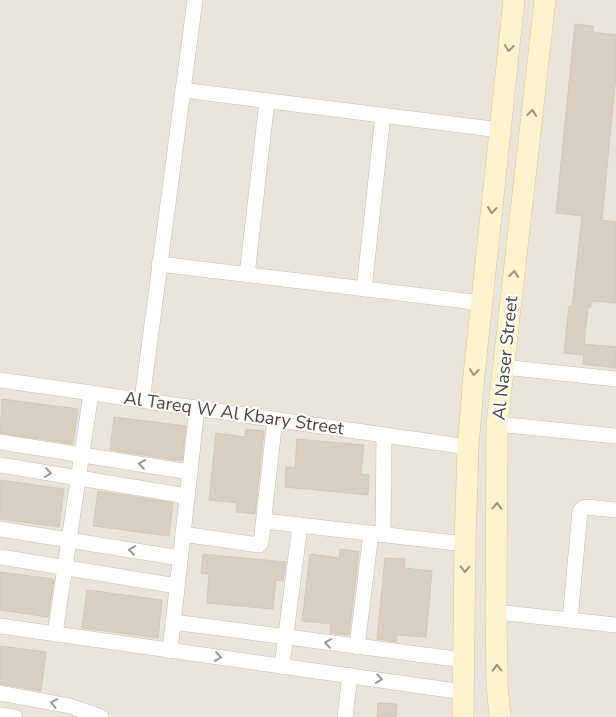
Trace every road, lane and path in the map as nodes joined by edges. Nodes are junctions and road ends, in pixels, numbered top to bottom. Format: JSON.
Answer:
{"nodes":[{"id":1,"x":195,"y":0,"type":"edge"},
{"id":2,"x":514,"y":0,"type":"edge"},
{"id":3,"x":545,"y":0,"type":"edge"},
{"id":4,"x":183,"y":90,"type":"junction"},
{"id":5,"x":267,"y":101,"type":"junction"},
{"id":6,"x":383,"y":115,"type":"junction"},
{"id":7,"x":500,"y":130,"type":"junction"},
{"id":8,"x":159,"y":264,"type":"junction"},
{"id":9,"x":247,"y":275,"type":"junction"},
{"id":10,"x":364,"y":289,"type":"junction"},
{"id":11,"x":482,"y":303,"type":"junction"},
{"id":12,"x":504,"y":367,"type":"junction"},
{"id":13,"x":0,"y":380,"type":"edge"},
{"id":14,"x":616,"y":380,"type":"edge"},
{"id":15,"x":91,"y":393,"type":"junction"},
{"id":16,"x":142,"y":400,"type":"junction"},
{"id":17,"x":197,"y":408,"type":"junction"},
{"id":18,"x":274,"y":419,"type":"junction"},
{"id":19,"x":498,"y":424,"type":"junction"},
{"id":20,"x":384,"y":435,"type":"junction"},
{"id":21,"x":616,"y":436,"type":"edge"},
{"id":22,"x":0,"y":442,"type":"edge"},
{"id":23,"x":468,"y":447,"type":"junction"},
{"id":24,"x":82,"y":455,"type":"junction"},
{"id":25,"x":0,"y":466,"type":"edge"},
{"id":26,"x":190,"y":472,"type":"junction"},
{"id":27,"x":78,"y":478,"type":"junction"},
{"id":28,"x":187,"y":496,"type":"junction"},
{"id":29,"x":616,"y":510,"type":"edge"},
{"id":30,"x":264,"y":521,"type":"junction"},
{"id":31,"x":300,"y":525,"type":"junction"},
{"id":32,"x":0,"y":529,"type":"edge"},
{"id":33,"x":183,"y":534,"type":"junction"},
{"id":34,"x":377,"y":534,"type":"junction"},
{"id":35,"x":69,"y":540,"type":"junction"},
{"id":36,"x":465,"y":544,"type":"junction"},
{"id":37,"x":0,"y":557,"type":"edge"},
{"id":38,"x":180,"y":558,"type":"junction"},
{"id":39,"x":65,"y":567,"type":"junction"},
{"id":40,"x":177,"y":586,"type":"junction"},
{"id":41,"x":496,"y":612,"type":"junction"},
{"id":42,"x":570,"y":620,"type":"junction"},
{"id":43,"x":173,"y":622,"type":"junction"},
{"id":44,"x":616,"y":624,"type":"edge"},
{"id":45,"x":0,"y":626,"type":"edge"},
{"id":46,"x":55,"y":634,"type":"junction"},
{"id":47,"x":286,"y":637,"type":"junction"},
{"id":48,"x":357,"y":647,"type":"junction"},
{"id":49,"x":170,"y":651,"type":"junction"},
{"id":50,"x":463,"y":660,"type":"junction"},
{"id":51,"x":282,"y":666,"type":"junction"},
{"id":52,"x":350,"y":675,"type":"junction"},
{"id":53,"x":0,"y":692,"type":"edge"},
{"id":54,"x":463,"y":692,"type":"junction"},
{"id":55,"x":0,"y":714,"type":"edge"},
{"id":56,"x":15,"y":717,"type":"edge"},
{"id":57,"x":101,"y":717,"type":"edge"},
{"id":58,"x":345,"y":717,"type":"edge"},
{"id":59,"x":463,"y":717,"type":"edge"},
{"id":60,"x":500,"y":717,"type":"edge"}],
"edges":[{"from":1,"to":4,"type":"street"},
{"from":2,"to":7,"type":"street","name":"Al Naser Street","one_way":true},
{"from":12,"to":3,"type":"street","name":"Al Naser Street","one_way":true},
{"from":4,"to":5,"type":"street"},
{"from":4,"to":8,"type":"street"},
{"from":5,"to":6,"type":"street"},
{"from":5,"to":9,"type":"street"},
{"from":6,"to":7,"type":"street"},
{"from":6,"to":10,"type":"street"},
{"from":7,"to":11,"type":"street","name":"Al Naser Street","one_way":true},
{"from":8,"to":9,"type":"street"},
{"from":8,"to":16,"type":"street"},
{"from":9,"to":10,"type":"street"},
{"from":10,"to":11,"type":"street"},
{"from":11,"to":23,"type":"street","name":"Al Naser Street","one_way":true},
{"from":12,"to":14,"type":"street"},
{"from":12,"to":19,"type":"street","name":"Al Naser Street"},
{"from":13,"to":15,"type":"street","name":"Al Tareq W Al Kbary Street"},
{"from":15,"to":16,"type":"street","name":"Al Tareq W Al Kbary Street"},
{"from":15,"to":24,"type":"street"},
{"from":16,"to":17,"type":"street","name":"Al Tareq W Al Kbary Street"},
{"from":17,"to":18,"type":"street","name":"Al Tareq W Al Kbary Street"},
{"from":17,"to":26,"type":"street"},
{"from":18,"to":20,"type":"street","name":"Al Tareq W Al Kbary Street"},
{"from":18,"to":30,"type":"street"},
{"from":19,"to":21,"type":"street"},
{"from":41,"to":19,"type":"street","name":"Al Naser Street","one_way":true},
{"from":20,"to":23,"type":"street","name":"Al Tareq W Al Kbary Street"},
{"from":20,"to":34,"type":"street"},
{"from":22,"to":24,"type":"street"},
{"from":23,"to":36,"type":"street","name":"Al Naser Street"},
{"from":26,"to":24,"type":"street","one_way":true},
{"from":24,"to":27,"type":"street"},
{"from":25,"to":27,"type":"street","one_way":true},
{"from":26,"to":28,"type":"street"},
{"from":27,"to":28,"type":"street"},
{"from":27,"to":35,"type":"street"},
{"from":28,"to":33,"type":"street"},
{"from":29,"to":42,"type":"street"},
{"from":30,"to":31,"type":"street"},
{"from":30,"to":33,"type":"street"},
{"from":31,"to":34,"type":"street"},
{"from":31,"to":47,"type":"street"},
{"from":32,"to":35,"type":"street"},
{"from":33,"to":38,"type":"street"},
{"from":34,"to":36,"type":"street"},
{"from":34,"to":48,"type":"street"},
{"from":38,"to":35,"type":"street","one_way":true},
{"from":35,"to":39,"type":"street"},
{"from":36,"to":50,"type":"street","name":"Al Naser Street","one_way":true},
{"from":37,"to":39,"type":"street"},
{"from":38,"to":40,"type":"street"},
{"from":39,"to":40,"type":"street"},
{"from":39,"to":46,"type":"street"},
{"from":40,"to":43,"type":"street"},
{"from":41,"to":42,"type":"street"},
{"from":60,"to":41,"type":"street","name":"Al Naser Street","one_way":true},
{"from":42,"to":44,"type":"street"},
{"from":43,"to":47,"type":"street"},
{"from":43,"to":49,"type":"street"},
{"from":45,"to":46,"type":"street"},
{"from":46,"to":49,"type":"street"},
{"from":48,"to":47,"type":"street","one_way":true},
{"from":47,"to":51,"type":"street"},
{"from":48,"to":50,"type":"street"},
{"from":49,"to":51,"type":"street","one_way":true},
{"from":50,"to":54,"type":"street","name":"Al Naser Street"},
{"from":51,"to":52,"type":"street"},
{"from":52,"to":54,"type":"street","one_way":true},
{"from":52,"to":58,"type":"street"},
{"from":57,"to":53,"type":"street","one_way":true},
{"from":54,"to":59,"type":"street","name":"Al Naser Street"},
{"from":55,"to":56,"type":"street"}]}
